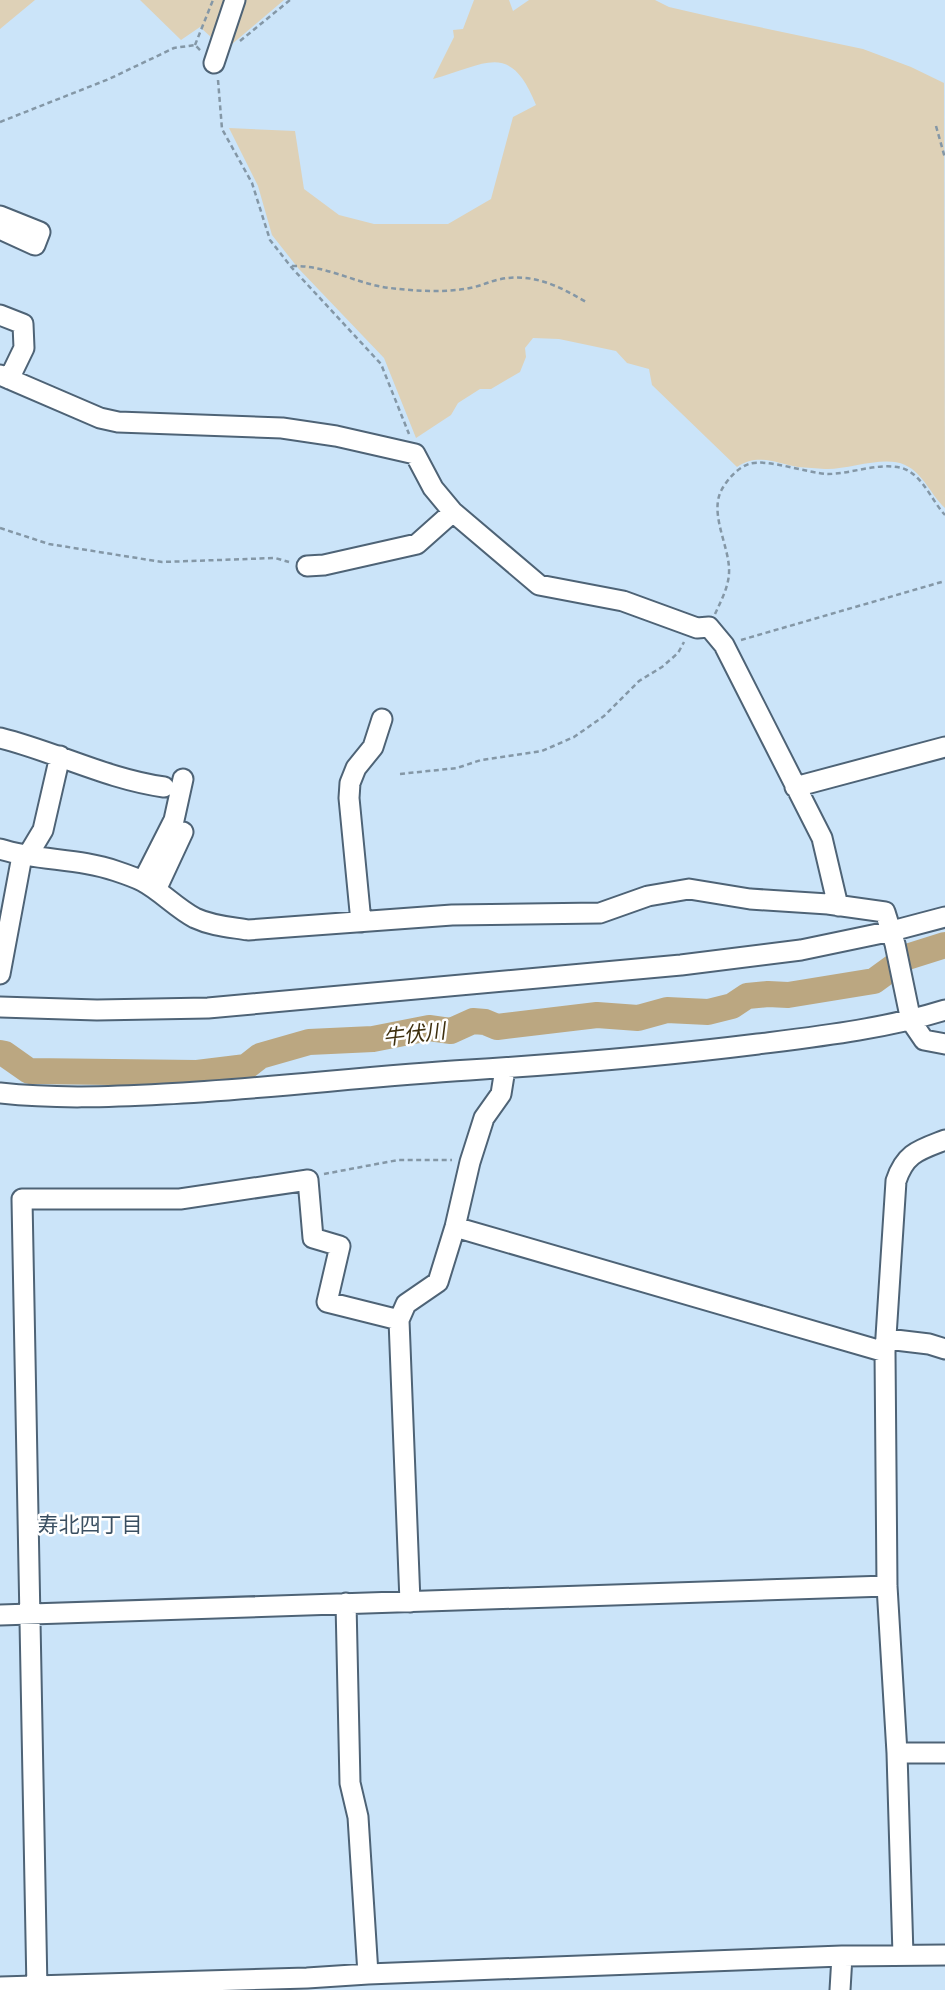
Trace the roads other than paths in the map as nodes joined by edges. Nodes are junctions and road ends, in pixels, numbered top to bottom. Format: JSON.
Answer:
{"nodes":[{"id":1,"x":235,"y":0,"type":"edge"},
{"id":2,"x":214,"y":64,"type":"road end"},
{"id":3,"x":0,"y":216,"type":"edge"},
{"id":4,"x":0,"y":229,"type":"edge"},
{"id":5,"x":0,"y":315,"type":"edge"},
{"id":6,"x":5,"y":377,"type":"edge"},
{"id":7,"x":453,"y":512,"type":"junction"},
{"id":8,"x":307,"y":566,"type":"road end"},
{"id":9,"x":382,"y":719,"type":"dead end"},
{"id":10,"x":0,"y":738,"type":"edge"},
{"id":11,"x":945,"y":747,"type":"edge"},
{"id":12,"x":60,"y":756,"type":"junction"},
{"id":13,"x":183,"y":779,"type":"dead end"},
{"id":14,"x":164,"y":787,"type":"dead end"},
{"id":15,"x":795,"y":787,"type":"junction"},
{"id":16,"x":183,"y":832,"type":"dead end"},
{"id":17,"x":0,"y":849,"type":"edge"},
{"id":18,"x":25,"y":855,"type":"junction"},
{"id":19,"x":149,"y":886,"type":"junction"},
{"id":20,"x":838,"y":906,"type":"junction"},
{"id":21,"x":945,"y":917,"type":"edge"},
{"id":22,"x":361,"y":922,"type":"junction"},
{"id":23,"x":893,"y":937,"type":"junction"},
{"id":24,"x":0,"y":974,"type":"edge"},
{"id":25,"x":0,"y":1007,"type":"edge"},
{"id":26,"x":945,"y":1010,"type":"edge"},
{"id":27,"x":911,"y":1015,"type":"junction"},
{"id":28,"x":945,"y":1044,"type":"edge"},
{"id":29,"x":505,"y":1069,"type":"junction"},
{"id":30,"x":0,"y":1093,"type":"edge"},
{"id":31,"x":945,"y":1140,"type":"edge"},
{"id":32,"x":455,"y":1227,"type":"junction"},
{"id":33,"x":399,"y":1320,"type":"junction"},
{"id":34,"x":886,"y":1345,"type":"junction"},
{"id":35,"x":945,"y":1349,"type":"edge"},
{"id":36,"x":887,"y":1586,"type":"junction"},
{"id":37,"x":411,"y":1602,"type":"junction"},
{"id":38,"x":346,"y":1603,"type":"junction"},
{"id":39,"x":29,"y":1614,"type":"junction"},
{"id":40,"x":0,"y":1615,"type":"edge"},
{"id":41,"x":945,"y":1752,"type":"edge"},
{"id":42,"x":897,"y":1753,"type":"junction"},
{"id":43,"x":904,"y":1955,"type":"junction"},
{"id":44,"x":945,"y":1955,"type":"edge"},
{"id":45,"x":842,"y":1956,"type":"junction"},
{"id":46,"x":368,"y":1973,"type":"junction"},
{"id":47,"x":306,"y":1984,"type":"edge"},
{"id":48,"x":0,"y":1987,"type":"edge"},
{"id":49,"x":37,"y":1988,"type":"edge"},
{"id":50,"x":840,"y":1990,"type":"edge"}],
"edges":[{"from":1,"to":2,"type":"street"},
{"from":3,"to":4,"type":"street"},
{"from":5,"to":6,"type":"street"},
{"from":6,"to":7,"type":"street"},
{"from":7,"to":8,"type":"street"},
{"from":7,"to":15,"type":"street"},
{"from":9,"to":22,"type":"street"},
{"from":10,"to":12,"type":"street"},
{"from":11,"to":15,"type":"street"},
{"from":12,"to":14,"type":"street"},
{"from":12,"to":18,"type":"street"},
{"from":13,"to":19,"type":"street"},
{"from":15,"to":20,"type":"street"},
{"from":16,"to":19,"type":"street"},
{"from":17,"to":18,"type":"street"},
{"from":18,"to":19,"type":"street"},
{"from":18,"to":24,"type":"street"},
{"from":19,"to":22,"type":"street"},
{"from":20,"to":22,"type":"street"},
{"from":20,"to":23,"type":"street"},
{"from":21,"to":23,"type":"street"},
{"from":23,"to":25,"type":"street"},
{"from":23,"to":27,"type":"street"},
{"from":26,"to":27,"type":"street"},
{"from":27,"to":28,"type":"street"},
{"from":27,"to":29,"type":"street"},
{"from":29,"to":30,"type":"street"},
{"from":29,"to":32,"type":"street"},
{"from":31,"to":34,"type":"street"},
{"from":32,"to":33,"type":"street"},
{"from":32,"to":34,"type":"street"},
{"from":33,"to":37,"type":"street"},
{"from":33,"to":39,"type":"street"},
{"from":34,"to":35,"type":"street"},
{"from":34,"to":36,"type":"street"},
{"from":36,"to":37,"type":"street"},
{"from":36,"to":42,"type":"street"},
{"from":37,"to":38,"type":"street"},
{"from":38,"to":39,"type":"street"},
{"from":38,"to":46,"type":"street"},
{"from":39,"to":40,"type":"street"},
{"from":39,"to":49,"type":"street"},
{"from":41,"to":42,"type":"street"},
{"from":42,"to":43,"type":"street"},
{"from":43,"to":44,"type":"street"},
{"from":43,"to":45,"type":"street"},
{"from":45,"to":46,"type":"street"},
{"from":45,"to":50,"type":"street"},
{"from":46,"to":47,"type":"street"},
{"from":47,"to":49,"type":"street"},
{"from":48,"to":49,"type":"street"}]}
